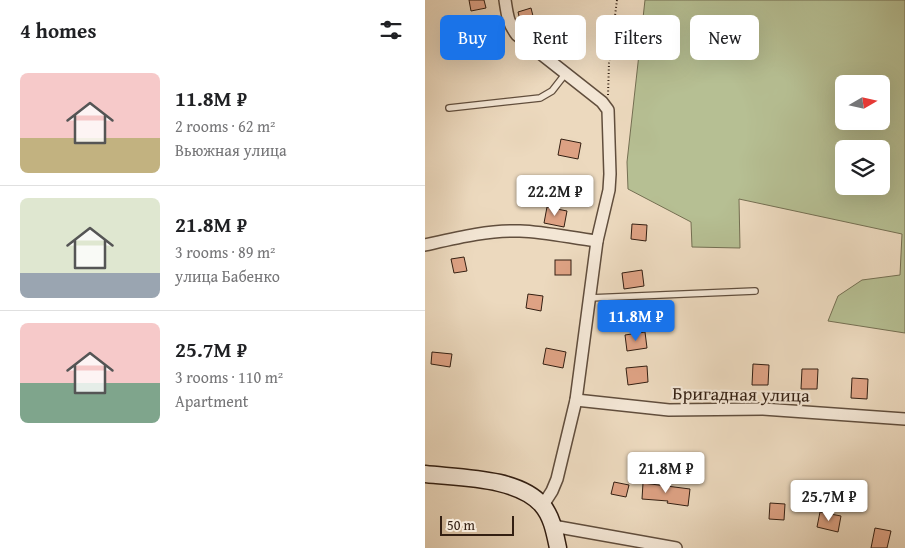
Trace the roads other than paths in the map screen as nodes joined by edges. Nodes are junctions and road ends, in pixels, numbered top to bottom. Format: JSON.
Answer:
{"nodes":[{"id":1,"x":505,"y":0,"type":"edge"},
{"id":2,"x":566,"y":73,"type":"junction"},
{"id":3,"x":449,"y":108,"type":"dead end"},
{"id":4,"x":597,"y":241,"type":"junction"},
{"id":5,"x":425,"y":244,"type":"edge"},
{"id":6,"x":755,"y":291,"type":"dead end"},
{"id":7,"x":589,"y":298,"type":"junction"},
{"id":8,"x":576,"y":400,"type":"junction"},
{"id":9,"x":905,"y":420,"type":"edge"},
{"id":10,"x":425,"y":474,"type":"edge"},
{"id":11,"x":543,"y":505,"type":"junction"},
{"id":12,"x":553,"y":526,"type":"junction"},
{"id":13,"x":558,"y":548,"type":"edge"},
{"id":14,"x":676,"y":548,"type":"edge"}],
"edges":[{"from":1,"to":2,"type":"street"},
{"from":2,"to":3,"type":"lane"},
{"from":2,"to":4,"type":"street"},
{"from":4,"to":5,"type":"street"},
{"from":4,"to":7,"type":"street"},
{"from":6,"to":7,"type":"lane"},
{"from":7,"to":8,"type":"street"},
{"from":8,"to":9,"type":"street","name":"Бригадная улица"},
{"from":8,"to":11,"type":"street"},
{"from":10,"to":11,"type":"street"},
{"from":11,"to":12,"type":"street"},
{"from":12,"to":13,"type":"street"},
{"from":12,"to":14,"type":"street"}]}
